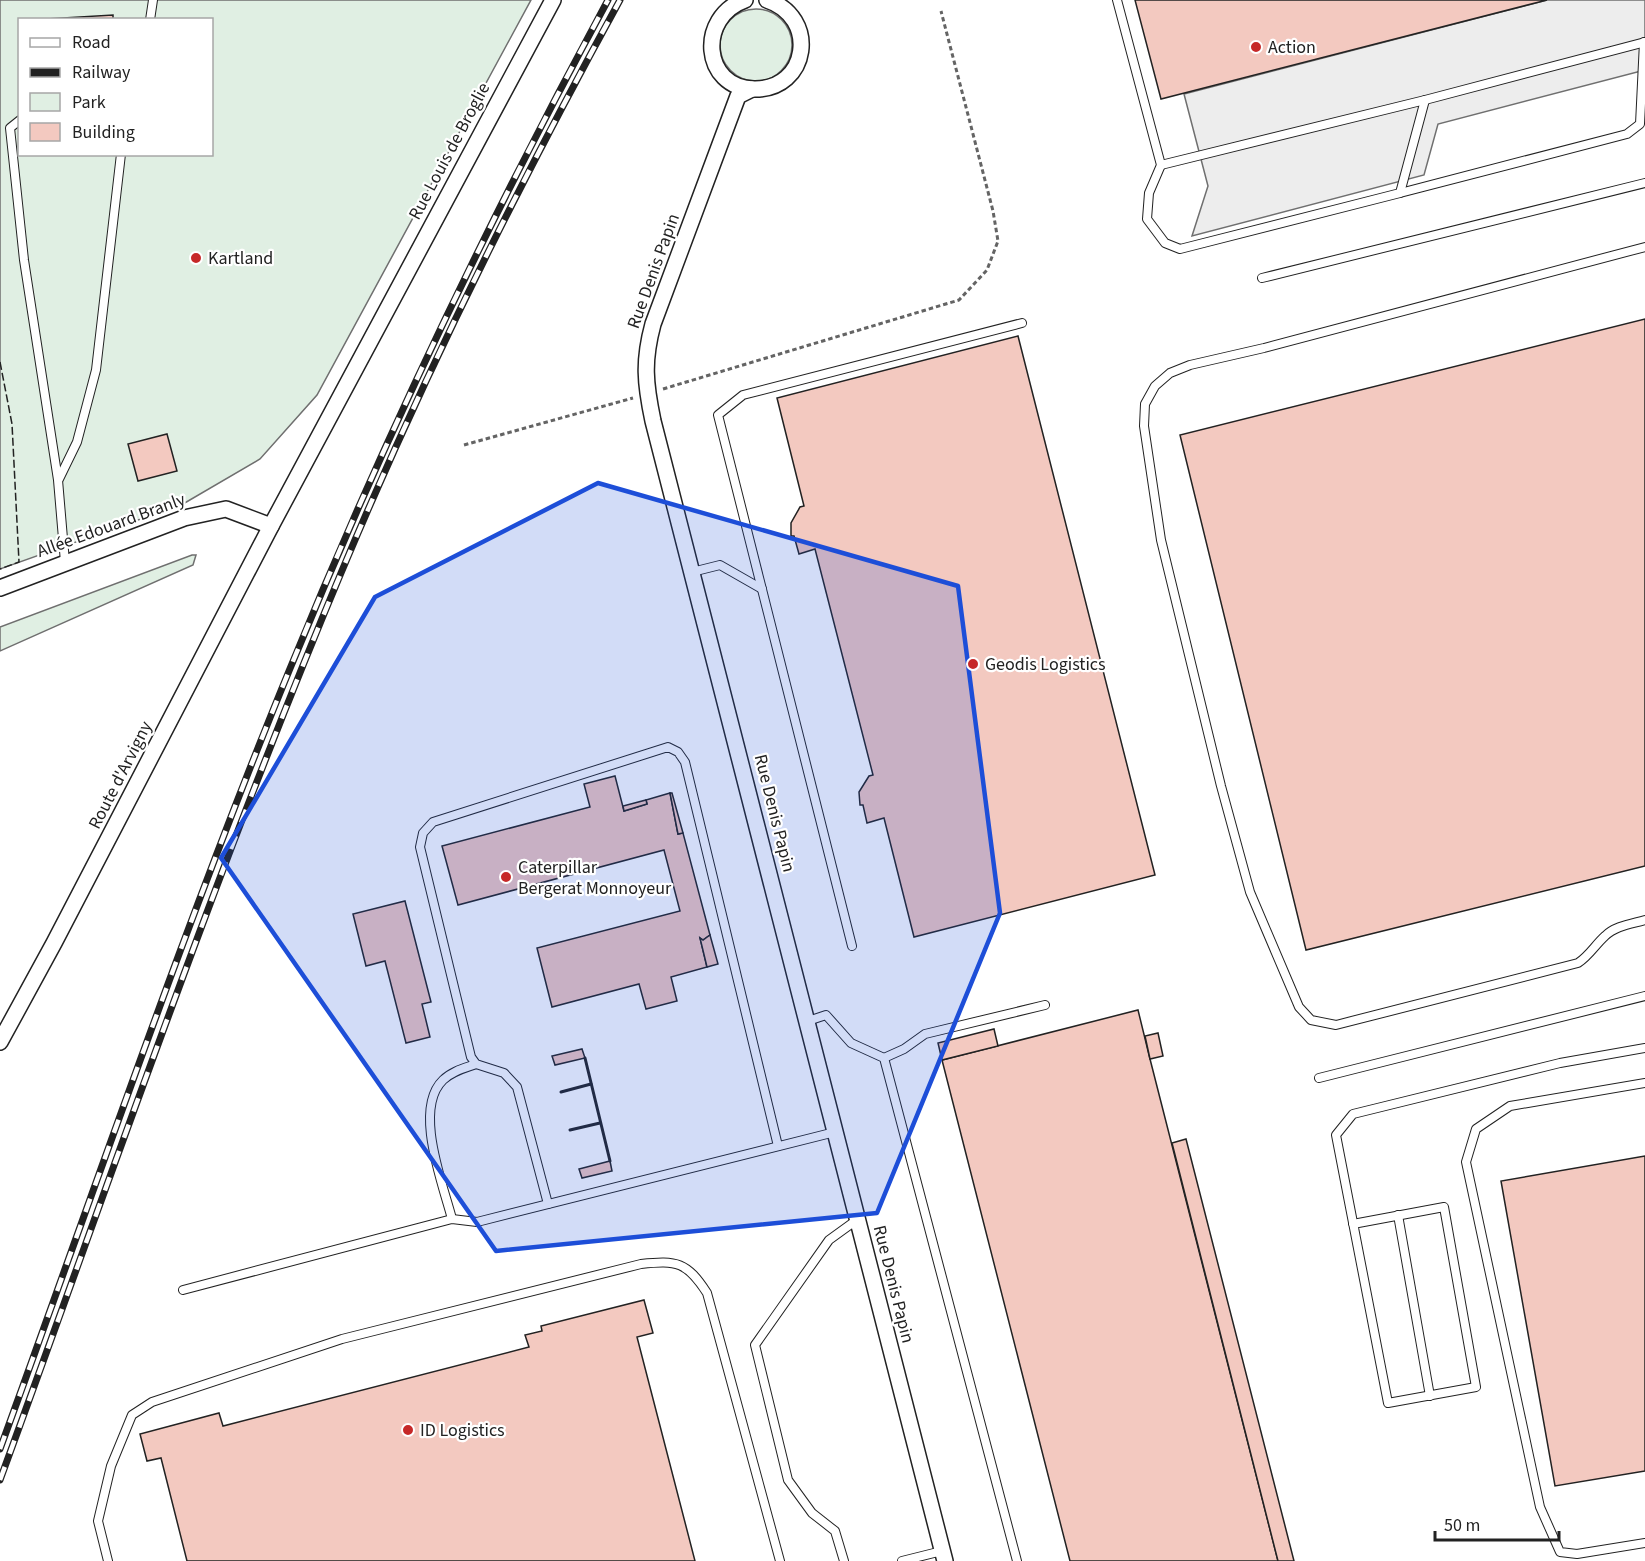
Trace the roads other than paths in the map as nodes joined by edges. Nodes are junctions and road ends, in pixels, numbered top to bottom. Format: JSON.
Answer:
{"nodes":[{"id":1,"x":153,"y":0,"type":"edge"},
{"id":2,"x":554,"y":0,"type":"edge"},
{"id":3,"x":745,"y":0,"type":"edge"},
{"id":4,"x":1117,"y":0,"type":"edge"},
{"id":5,"x":773,"y":1,"type":"edge"},
{"id":6,"x":150,"y":18,"type":"edge"},
{"id":7,"x":1645,"y":42,"type":"edge"},
{"id":8,"x":752,"y":89,"type":"junction"},
{"id":9,"x":1425,"y":100,"type":"junction"},
{"id":10,"x":18,"y":122,"type":"edge"},
{"id":11,"x":1642,"y":123,"type":"edge"},
{"id":12,"x":121,"y":156,"type":"edge"},
{"id":13,"x":1161,"y":165,"type":"junction"},
{"id":14,"x":1645,"y":183,"type":"edge"},
{"id":15,"x":1400,"y":193,"type":"junction"},
{"id":16,"x":1645,"y":247,"type":"edge"},
{"id":17,"x":1262,"y":278,"type":"dead end"},
{"id":18,"x":1022,"y":323,"type":"dead end"},
{"id":19,"x":58,"y":480,"type":"junction"},
{"id":20,"x":271,"y":525,"type":"junction"},
{"id":21,"x":65,"y":562,"type":"junction"},
{"id":22,"x":692,"y":572,"type":"junction"},
{"id":23,"x":0,"y":588,"type":"edge"},
{"id":24,"x":762,"y":589,"type":"junction"},
{"id":25,"x":1645,"y":920,"type":"edge"},
{"id":26,"x":852,"y":946,"type":"dead end"},
{"id":27,"x":1645,"y":996,"type":"edge"},
{"id":28,"x":1045,"y":1005,"type":"dead end"},
{"id":29,"x":808,"y":1020,"type":"junction"},
{"id":30,"x":0,"y":1042,"type":"edge"},
{"id":31,"x":1645,"y":1048,"type":"edge"},
{"id":32,"x":884,"y":1058,"type":"junction"},
{"id":33,"x":477,"y":1064,"type":"junction"},
{"id":34,"x":1319,"y":1078,"type":"dead end"},
{"id":35,"x":1645,"y":1083,"type":"edge"},
{"id":36,"x":836,"y":1132,"type":"junction"},
{"id":37,"x":778,"y":1146,"type":"junction"},
{"id":38,"x":548,"y":1204,"type":"junction"},
{"id":39,"x":1398,"y":1215,"type":"junction"},
{"id":40,"x":452,"y":1219,"type":"junction"},
{"id":41,"x":858,"y":1219,"type":"junction"},
{"id":42,"x":1353,"y":1224,"type":"junction"},
{"id":43,"x":183,"y":1290,"type":"dead end"},
{"id":44,"x":1430,"y":1396,"type":"junction"},
{"id":45,"x":1645,"y":1543,"type":"edge"},
{"id":46,"x":944,"y":1556,"type":"edge"},
{"id":47,"x":108,"y":1561,"type":"edge"},
{"id":48,"x":780,"y":1561,"type":"edge"},
{"id":49,"x":844,"y":1561,"type":"edge"},
{"id":50,"x":902,"y":1561,"type":"edge"},
{"id":51,"x":1017,"y":1561,"type":"edge"}],
"edges":[{"from":1,"to":6,"type":"lane"},
{"from":2,"to":20,"type":"street","name":"Rue Louis de Broglie"},
{"from":3,"to":8,"type":"street"},
{"from":4,"to":13,"type":"lane"},
{"from":5,"to":8,"type":"street"},
{"from":7,"to":9,"type":"lane"},
{"from":7,"to":11,"type":"lane"},
{"from":8,"to":22,"type":"street","name":"Rue Denis Papin"},
{"from":9,"to":13,"type":"lane"},
{"from":9,"to":15,"type":"lane"},
{"from":10,"to":19,"type":"lane"},
{"from":11,"to":15,"type":"lane"},
{"from":12,"to":19,"type":"lane"},
{"from":13,"to":15,"type":"lane"},
{"from":14,"to":17,"type":"lane"},
{"from":16,"to":25,"type":"lane"},
{"from":18,"to":24,"type":"lane"},
{"from":19,"to":21,"type":"lane"},
{"from":20,"to":21,"type":"street","name":"Allée Edouard Branly"},
{"from":20,"to":30,"type":"street","name":"Route d'Arvigny"},
{"from":21,"to":23,"type":"street","name":"Allée Edouard Branly"},
{"from":22,"to":24,"type":"lane"},
{"from":22,"to":29,"type":"street","name":"Rue Denis Papin"},
{"from":24,"to":26,"type":"lane"},
{"from":27,"to":34,"type":"lane"},
{"from":28,"to":32,"type":"lane"},
{"from":29,"to":32,"type":"lane"},
{"from":29,"to":36,"type":"street","name":"Rue Denis Papin"},
{"from":31,"to":42,"type":"lane"},
{"from":32,"to":51,"type":"lane"},
{"from":33,"to":37,"type":"lane"},
{"from":33,"to":38,"type":"lane"},
{"from":33,"to":40,"type":"lane"},
{"from":35,"to":45,"type":"lane"},
{"from":36,"to":37,"type":"lane"},
{"from":36,"to":41,"type":"street","name":"Rue Denis Papin"},
{"from":37,"to":38,"type":"lane"},
{"from":38,"to":40,"type":"lane"},
{"from":39,"to":42,"type":"lane"},
{"from":39,"to":44,"type":"lane"},
{"from":39,"to":44,"type":"lane"},
{"from":40,"to":43,"type":"lane"},
{"from":41,"to":46,"type":"street","name":"Rue Denis Papin"},
{"from":41,"to":49,"type":"lane"},
{"from":42,"to":44,"type":"lane"},
{"from":46,"to":50,"type":"lane"},
{"from":47,"to":48,"type":"lane"}]}
